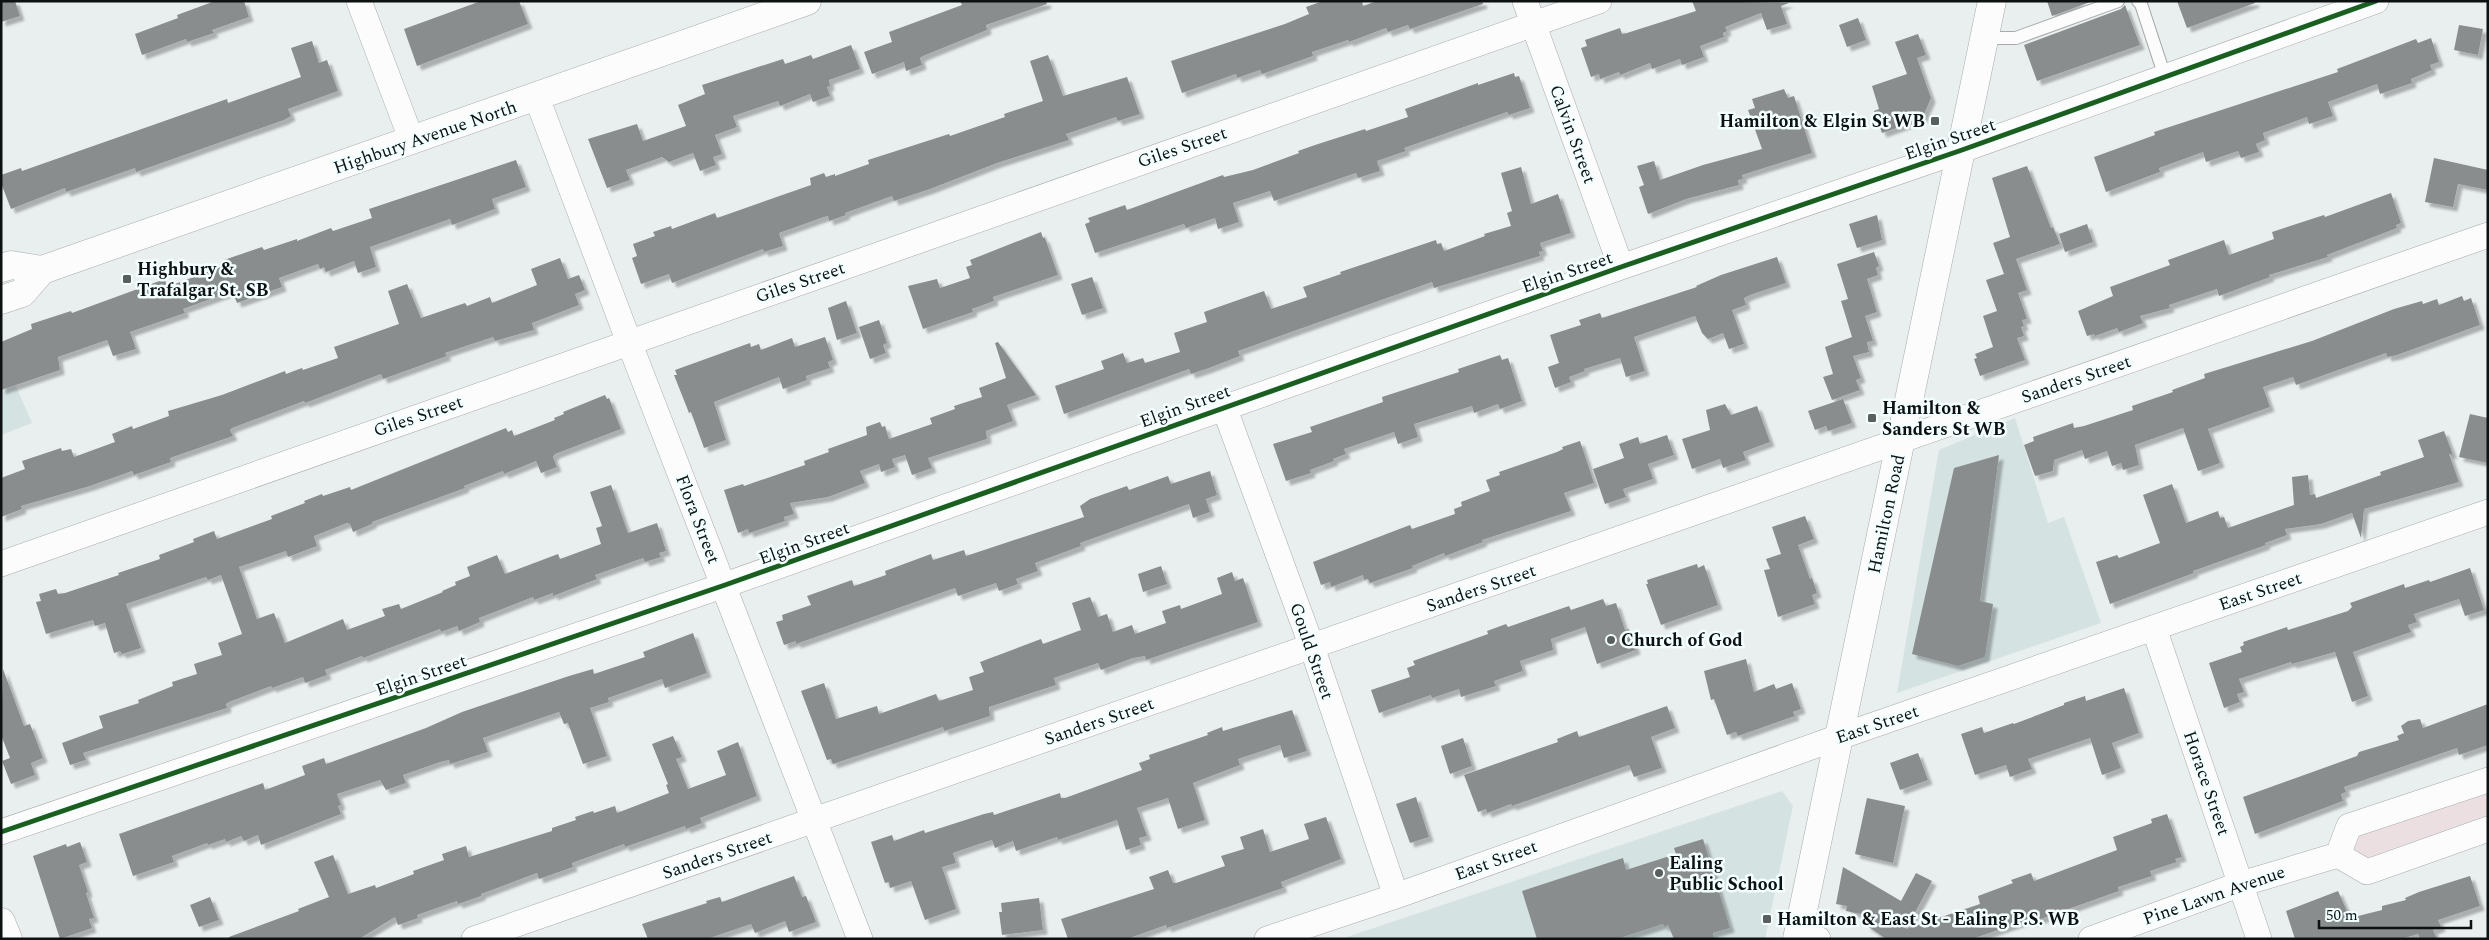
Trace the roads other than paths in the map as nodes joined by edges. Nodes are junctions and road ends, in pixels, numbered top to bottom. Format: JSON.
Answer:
{"nodes":[{"id":1,"x":359,"y":1,"type":"edge"},
{"id":2,"x":807,"y":1,"type":"edge"},
{"id":3,"x":1599,"y":1,"type":"edge"},
{"id":4,"x":1992,"y":1,"type":"edge"},
{"id":5,"x":2118,"y":1,"type":"edge"},
{"id":6,"x":2138,"y":1,"type":"edge"},
{"id":7,"x":2376,"y":1,"type":"edge"},
{"id":8,"x":1529,"y":12,"type":"edge"},
{"id":9,"x":1984,"y":38,"type":"junction"},
{"id":10,"x":2165,"y":77,"type":"junction"},
{"id":11,"x":537,"y":98,"type":"junction"},
{"id":12,"x":412,"y":141,"type":"junction"},
{"id":13,"x":1962,"y":150,"type":"junction"},
{"id":14,"x":2488,"y":235,"type":"edge"},
{"id":15,"x":4,"y":265,"type":"edge"},
{"id":16,"x":1621,"y":267,"type":"junction"},
{"id":17,"x":42,"y":270,"type":"junction"},
{"id":18,"x":1,"y":300,"type":"edge"},
{"id":19,"x":629,"y":342,"type":"junction"},
{"id":20,"x":1224,"y":407,"type":"junction"},
{"id":21,"x":1901,"y":441,"type":"junction"},
{"id":22,"x":2488,"y":512,"type":"edge"},
{"id":23,"x":1,"y":564,"type":"edge"},
{"id":24,"x":725,"y":586,"type":"junction"},
{"id":25,"x":2154,"y":628,"type":"junction"},
{"id":26,"x":1312,"y":647,"type":"junction"},
{"id":27,"x":1839,"y":737,"type":"junction"},
{"id":28,"x":2488,"y":780,"type":"edge"},
{"id":29,"x":813,"y":821,"type":"junction"},
{"id":30,"x":2488,"y":829,"type":"edge"},
{"id":31,"x":1,"y":832,"type":"edge"},
{"id":32,"x":2338,"y":855,"type":"junction"},
{"id":33,"x":2241,"y":884,"type":"junction"},
{"id":34,"x":1396,"y":896,"type":"junction"},
{"id":35,"x":1,"y":922,"type":"edge"},
{"id":36,"x":1804,"y":937,"type":"edge"},
{"id":37,"x":8,"y":939,"type":"edge"},
{"id":38,"x":474,"y":939,"type":"edge"},
{"id":39,"x":860,"y":939,"type":"edge"},
{"id":40,"x":1267,"y":939,"type":"edge"},
{"id":41,"x":2091,"y":939,"type":"edge"},
{"id":42,"x":2260,"y":939,"type":"edge"}],
"edges":[{"from":1,"to":12,"type":"street"},
{"from":2,"to":11,"type":"main road","name":"Highbury Avenue North"},
{"from":3,"to":8,"type":"street","name":"Giles Street"},
{"from":4,"to":9,"type":"main road","name":"Hamilton Road"},
{"from":5,"to":9,"type":"lane"},
{"from":6,"to":10,"type":"lane"},
{"from":7,"to":10,"type":"street","name":"Elgin Street"},
{"from":8,"to":16,"type":"street","name":"Calvin Street"},
{"from":8,"to":19,"type":"street","name":"Giles Street"},
{"from":9,"to":13,"type":"main road","name":"Hamilton Road"},
{"from":10,"to":13,"type":"street","name":"Elgin Street"},
{"from":11,"to":12,"type":"main road","name":"Highbury Avenue North"},
{"from":11,"to":19,"type":"street","name":"Flora Street"},
{"from":12,"to":17,"type":"main road","name":"Highbury Avenue North"},
{"from":13,"to":16,"type":"street","name":"Elgin Street"},
{"from":13,"to":21,"type":"main road","name":"Hamilton Road"},
{"from":14,"to":21,"type":"street","name":"Sanders Street"},
{"from":15,"to":17,"type":"main road","name":"Highbury Avenue North"},
{"from":16,"to":20,"type":"street","name":"Elgin Street"},
{"from":17,"to":18,"type":"main road","name":"Highbury Avenue North"},
{"from":19,"to":23,"type":"street","name":"Giles Street"},
{"from":19,"to":24,"type":"street","name":"Flora Street"},
{"from":20,"to":24,"type":"street","name":"Elgin Street"},
{"from":20,"to":26,"type":"street","name":"Gould Street"},
{"from":21,"to":26,"type":"street","name":"Sanders Street"},
{"from":21,"to":27,"type":"main road","name":"Hamilton Road"},
{"from":22,"to":25,"type":"street","name":"East Street"},
{"from":24,"to":29,"type":"street","name":"Flora Street"},
{"from":24,"to":31,"type":"street","name":"Elgin Street"},
{"from":25,"to":27,"type":"street","name":"East Street"},
{"from":25,"to":33,"type":"street","name":"Horace Street"},
{"from":26,"to":29,"type":"street","name":"Sanders Street"},
{"from":26,"to":34,"type":"street","name":"Gould Street"},
{"from":27,"to":34,"type":"street","name":"East Street"},
{"from":27,"to":36,"type":"main road","name":"Hamilton Road"},
{"from":28,"to":32,"type":"street"},
{"from":29,"to":38,"type":"street","name":"Sanders Street"},
{"from":29,"to":39,"type":"street","name":"Flora Street"},
{"from":30,"to":32,"type":"street"},
{"from":32,"to":33,"type":"street","name":"Pine Lawn Avenue"},
{"from":33,"to":41,"type":"street","name":"Pine Lawn Avenue"},
{"from":33,"to":42,"type":"street","name":"Horace Street"},
{"from":34,"to":40,"type":"street","name":"East Street"},
{"from":35,"to":37,"type":"main road"}]}
